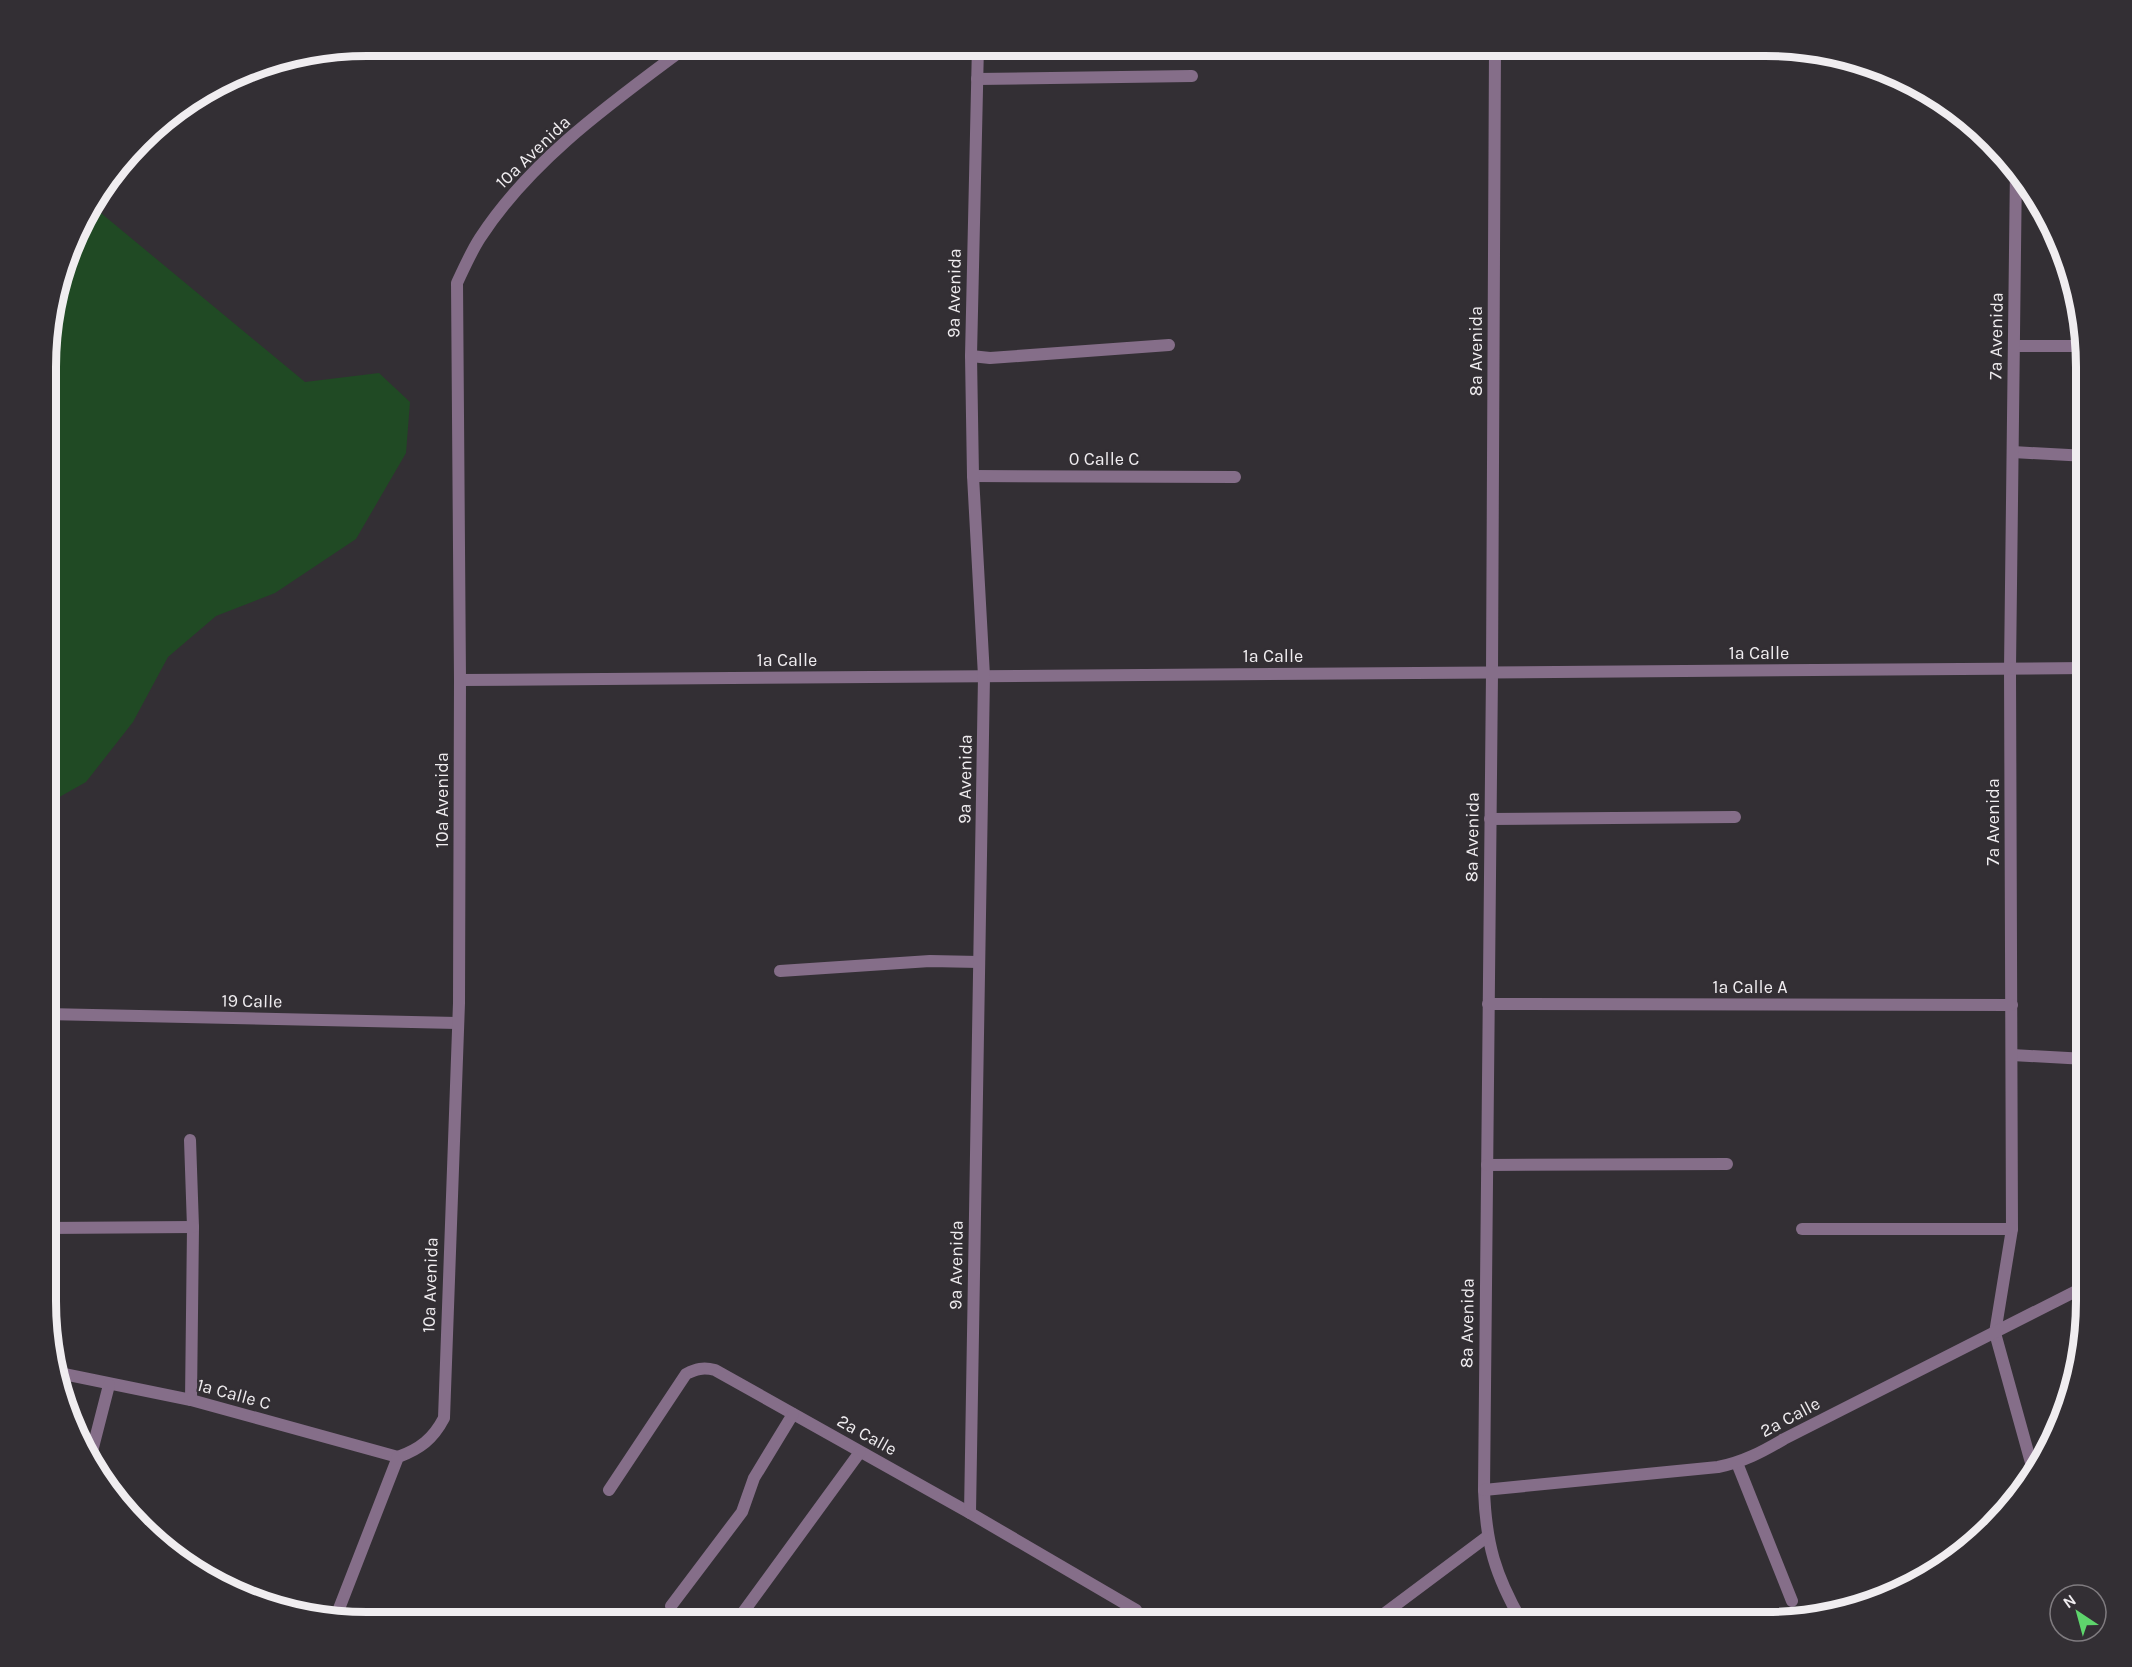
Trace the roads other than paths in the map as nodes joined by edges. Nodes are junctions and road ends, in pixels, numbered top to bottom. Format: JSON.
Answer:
{"nodes":[{"id":1,"x":674,"y":56,"type":"edge"},
{"id":2,"x":978,"y":56,"type":"edge"},
{"id":3,"x":1495,"y":56,"type":"edge"},
{"id":4,"x":1192,"y":76,"type":"dead end"},
{"id":5,"x":977,"y":79,"type":"junction"},
{"id":6,"x":2016,"y":182,"type":"edge"},
{"id":7,"x":1169,"y":345,"type":"dead end"},
{"id":8,"x":2014,"y":346,"type":"junction"},
{"id":9,"x":2076,"y":346,"type":"edge"},
{"id":10,"x":971,"y":356,"type":"junction"},
{"id":11,"x":2013,"y":452,"type":"junction"},
{"id":12,"x":2076,"y":455,"type":"edge"},
{"id":13,"x":973,"y":476,"type":"junction"},
{"id":14,"x":1235,"y":477,"type":"dead end"},
{"id":15,"x":2076,"y":668,"type":"edge"},
{"id":16,"x":2010,"y":669,"type":"junction"},
{"id":17,"x":1492,"y":673,"type":"junction"},
{"id":18,"x":984,"y":676,"type":"junction"},
{"id":19,"x":460,"y":680,"type":"junction"},
{"id":20,"x":1735,"y":817,"type":"dead end"},
{"id":21,"x":1490,"y":819,"type":"junction"},
{"id":22,"x":980,"y":962,"type":"junction"},
{"id":23,"x":780,"y":971,"type":"dead end"},
{"id":24,"x":1488,"y":1004,"type":"junction"},
{"id":25,"x":2012,"y":1005,"type":"junction"},
{"id":26,"x":56,"y":1014,"type":"edge"},
{"id":27,"x":457,"y":1023,"type":"junction"},
{"id":28,"x":2012,"y":1054,"type":"junction"},
{"id":29,"x":2076,"y":1058,"type":"edge"},
{"id":30,"x":190,"y":1140,"type":"dead end"},
{"id":31,"x":1727,"y":1164,"type":"dead end"},
{"id":32,"x":1487,"y":1165,"type":"junction"},
{"id":33,"x":192,"y":1227,"type":"junction"},
{"id":34,"x":56,"y":1228,"type":"edge"},
{"id":35,"x":2012,"y":1228,"type":"junction"},
{"id":36,"x":1802,"y":1229,"type":"dead end"},
{"id":37,"x":2076,"y":1292,"type":"edge"},
{"id":38,"x":1995,"y":1333,"type":"junction"},
{"id":39,"x":64,"y":1374,"type":"edge"},
{"id":40,"x":109,"y":1384,"type":"junction"},
{"id":41,"x":191,"y":1400,"type":"junction"},
{"id":42,"x":793,"y":1414,"type":"junction"},
{"id":43,"x":93,"y":1447,"type":"edge"},
{"id":44,"x":860,"y":1452,"type":"junction"},
{"id":45,"x":398,"y":1457,"type":"junction"},
{"id":46,"x":2031,"y":1462,"type":"edge"},
{"id":47,"x":1737,"y":1463,"type":"junction"},
{"id":48,"x":609,"y":1490,"type":"dead end"},
{"id":49,"x":1484,"y":1490,"type":"junction"},
{"id":50,"x":970,"y":1513,"type":"junction"},
{"id":51,"x":1488,"y":1536,"type":"junction"},
{"id":52,"x":1792,"y":1601,"type":"dead end"},
{"id":53,"x":671,"y":1606,"type":"dead end"},
{"id":54,"x":338,"y":1610,"type":"edge"},
{"id":55,"x":743,"y":1612,"type":"edge"},
{"id":56,"x":1137,"y":1612,"type":"edge"},
{"id":57,"x":1386,"y":1612,"type":"edge"},
{"id":58,"x":1516,"y":1612,"type":"edge"}],
"edges":[{"from":1,"to":19,"type":"street","name":"10a Avenida"},
{"from":2,"to":5,"type":"street","name":"9a Avenida"},
{"from":3,"to":17,"type":"street","name":"8a Avenida"},
{"from":4,"to":5,"type":"street"},
{"from":5,"to":10,"type":"street","name":"9a Avenida"},
{"from":6,"to":8,"type":"street","name":"7a Avenida"},
{"from":7,"to":10,"type":"street"},
{"from":8,"to":9,"type":"street"},
{"from":8,"to":11,"type":"street","name":"7a Avenida"},
{"from":10,"to":13,"type":"street","name":"9a Avenida"},
{"from":11,"to":12,"type":"street"},
{"from":11,"to":16,"type":"street","name":"7a Avenida"},
{"from":13,"to":14,"type":"street","name":"0 Calle C"},
{"from":13,"to":18,"type":"street","name":"9a Avenida"},
{"from":15,"to":16,"type":"street","name":"1a Calle"},
{"from":16,"to":17,"type":"street","name":"1a Calle"},
{"from":16,"to":25,"type":"street","name":"7a Avenida"},
{"from":17,"to":18,"type":"street","name":"1a Calle"},
{"from":17,"to":21,"type":"street","name":"8a Avenida"},
{"from":18,"to":19,"type":"street","name":"1a Calle"},
{"from":18,"to":22,"type":"street","name":"9a Avenida"},
{"from":19,"to":27,"type":"street","name":"10a Avenida"},
{"from":20,"to":21,"type":"street"},
{"from":21,"to":24,"type":"street","name":"8a Avenida"},
{"from":22,"to":23,"type":"street"},
{"from":22,"to":50,"type":"street","name":"9a Avenida"},
{"from":24,"to":25,"type":"street","name":"1a Calle A"},
{"from":24,"to":32,"type":"street","name":"8a Avenida"},
{"from":25,"to":28,"type":"street","name":"7a Avenida"},
{"from":26,"to":27,"type":"street","name":"19 Calle"},
{"from":27,"to":45,"type":"street","name":"10a Avenida"},
{"from":28,"to":29,"type":"street"},
{"from":28,"to":35,"type":"street","name":"7a Avenida"},
{"from":30,"to":33,"type":"street"},
{"from":31,"to":32,"type":"street"},
{"from":32,"to":49,"type":"street","name":"8a Avenida"},
{"from":33,"to":34,"type":"street"},
{"from":33,"to":41,"type":"street"},
{"from":35,"to":36,"type":"street"},
{"from":35,"to":38,"type":"street","name":"7a Avenida"},
{"from":37,"to":38,"type":"street","name":"2a Calle"},
{"from":38,"to":46,"type":"street","name":"7a Avenida"},
{"from":38,"to":47,"type":"street","name":"2a Calle"},
{"from":39,"to":40,"type":"street","name":"1a Calle C"},
{"from":40,"to":41,"type":"street","name":"1a Calle C"},
{"from":40,"to":43,"type":"street"},
{"from":41,"to":45,"type":"street","name":"1a Calle C"},
{"from":42,"to":44,"type":"street","name":"2a Calle"},
{"from":42,"to":48,"type":"street","name":"2a Calle"},
{"from":42,"to":53,"type":"street"},
{"from":44,"to":50,"type":"street","name":"2a Calle"},
{"from":44,"to":55,"type":"street"},
{"from":45,"to":54,"type":"street"},
{"from":47,"to":49,"type":"street","name":"2a Calle"},
{"from":47,"to":52,"type":"street"},
{"from":49,"to":51,"type":"street","name":"8a Avenida"},
{"from":50,"to":56,"type":"street","name":"2a Calle"},
{"from":51,"to":57,"type":"street"},
{"from":51,"to":58,"type":"street","name":"8a Avenida"}]}
